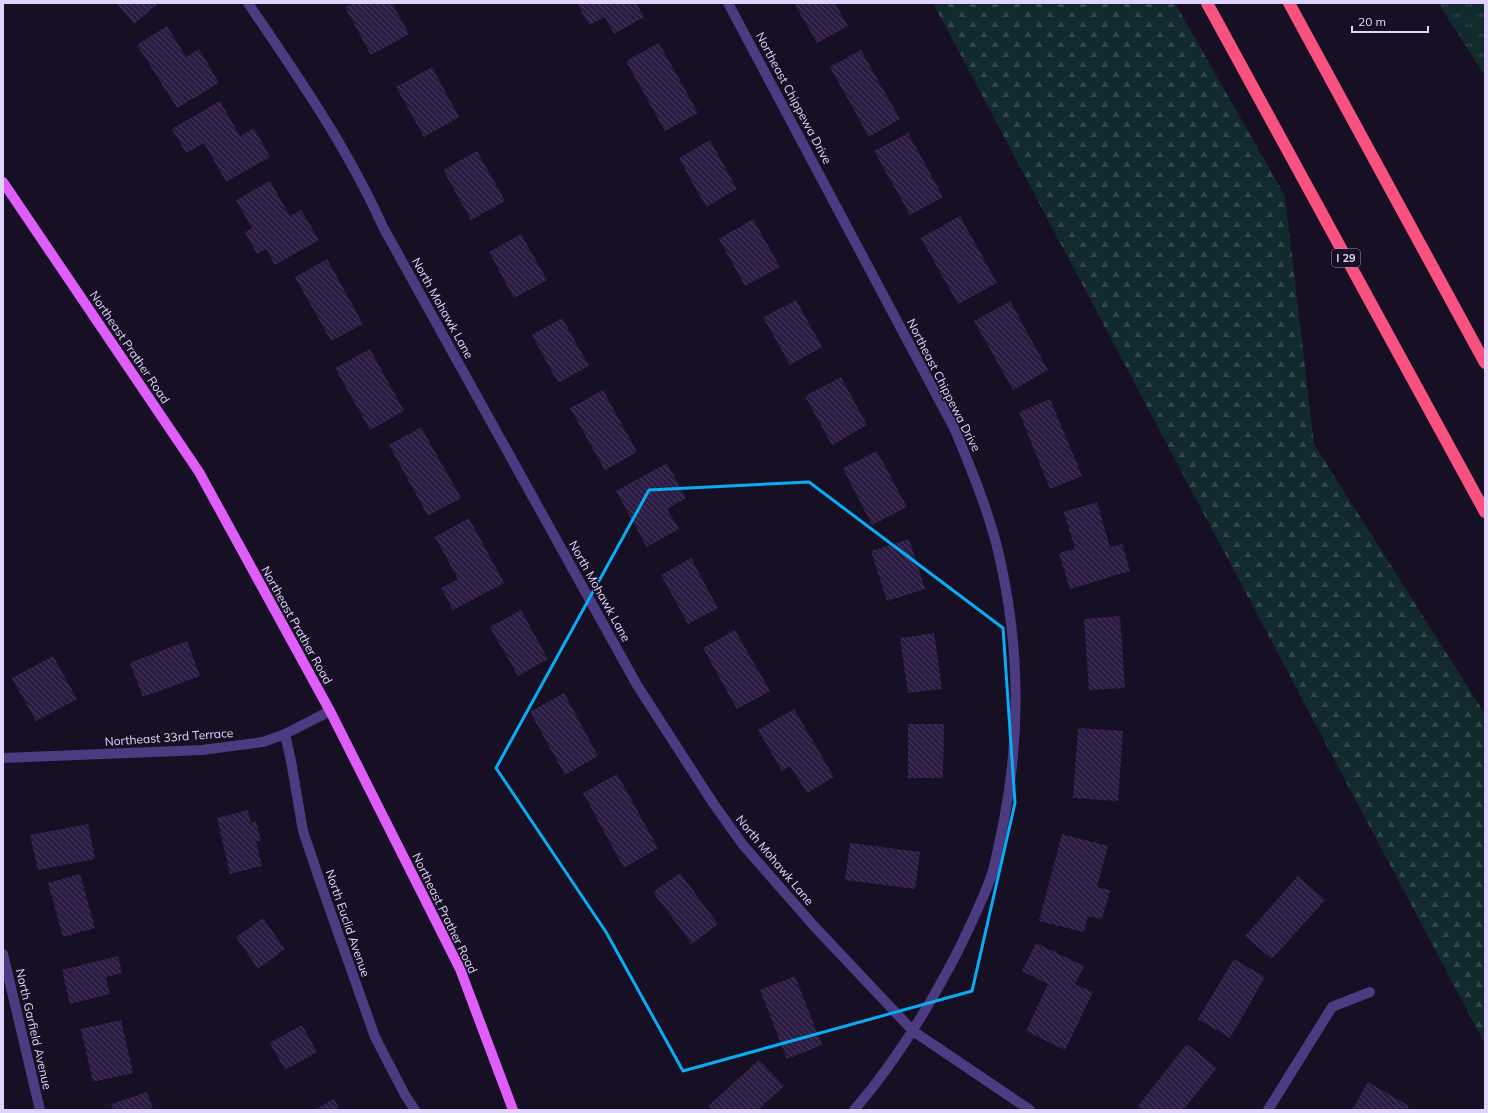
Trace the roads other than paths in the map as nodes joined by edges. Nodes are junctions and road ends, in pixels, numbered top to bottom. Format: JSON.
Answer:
{"nodes":[{"id":1,"x":248,"y":3,"type":"edge"},
{"id":2,"x":728,"y":3,"type":"edge"},
{"id":3,"x":1208,"y":3,"type":"edge"},
{"id":4,"x":1289,"y":3,"type":"edge"},
{"id":5,"x":3,"y":182,"type":"edge"},
{"id":6,"x":1485,"y":363,"type":"edge"},
{"id":7,"x":1485,"y":512,"type":"edge"},
{"id":8,"x":330,"y":711,"type":"junction"},
{"id":9,"x":285,"y":734,"type":"junction"},
{"id":10,"x":3,"y":758,"type":"edge"},
{"id":11,"x":3,"y":954,"type":"edge"},
{"id":12,"x":1370,"y":992,"type":"dead end"},
{"id":13,"x":913,"y":1031,"type":"junction"},
{"id":14,"x":40,"y":1110,"type":"edge"},
{"id":15,"x":415,"y":1110,"type":"edge"},
{"id":16,"x":513,"y":1110,"type":"edge"},
{"id":17,"x":854,"y":1110,"type":"edge"},
{"id":18,"x":1030,"y":1110,"type":"edge"},
{"id":19,"x":1268,"y":1110,"type":"edge"}],
"edges":[{"from":1,"to":13,"type":"street","name":"North Mohawk Lane"},
{"from":2,"to":13,"type":"street","name":"Northeast Chippewa Drive"},
{"from":3,"to":7,"type":"highway","number":"I 29"},
{"from":4,"to":6,"type":"highway"},
{"from":5,"to":8,"type":"main road","name":"Northeast Prather Road"},
{"from":8,"to":9,"type":"street","name":"Northeast 33rd Terrace"},
{"from":8,"to":16,"type":"main road","name":"Northeast Prather Road"},
{"from":9,"to":10,"type":"street","name":"Northeast 33rd Terrace"},
{"from":9,"to":15,"type":"street","name":"North Euclid Avenue"},
{"from":11,"to":14,"type":"street","name":"North Garfield Avenue"},
{"from":12,"to":19,"type":"street"},
{"from":13,"to":17,"type":"street","name":"Northeast Chippewa Drive"},
{"from":13,"to":18,"type":"street","name":"North Mohawk Lane"}]}
